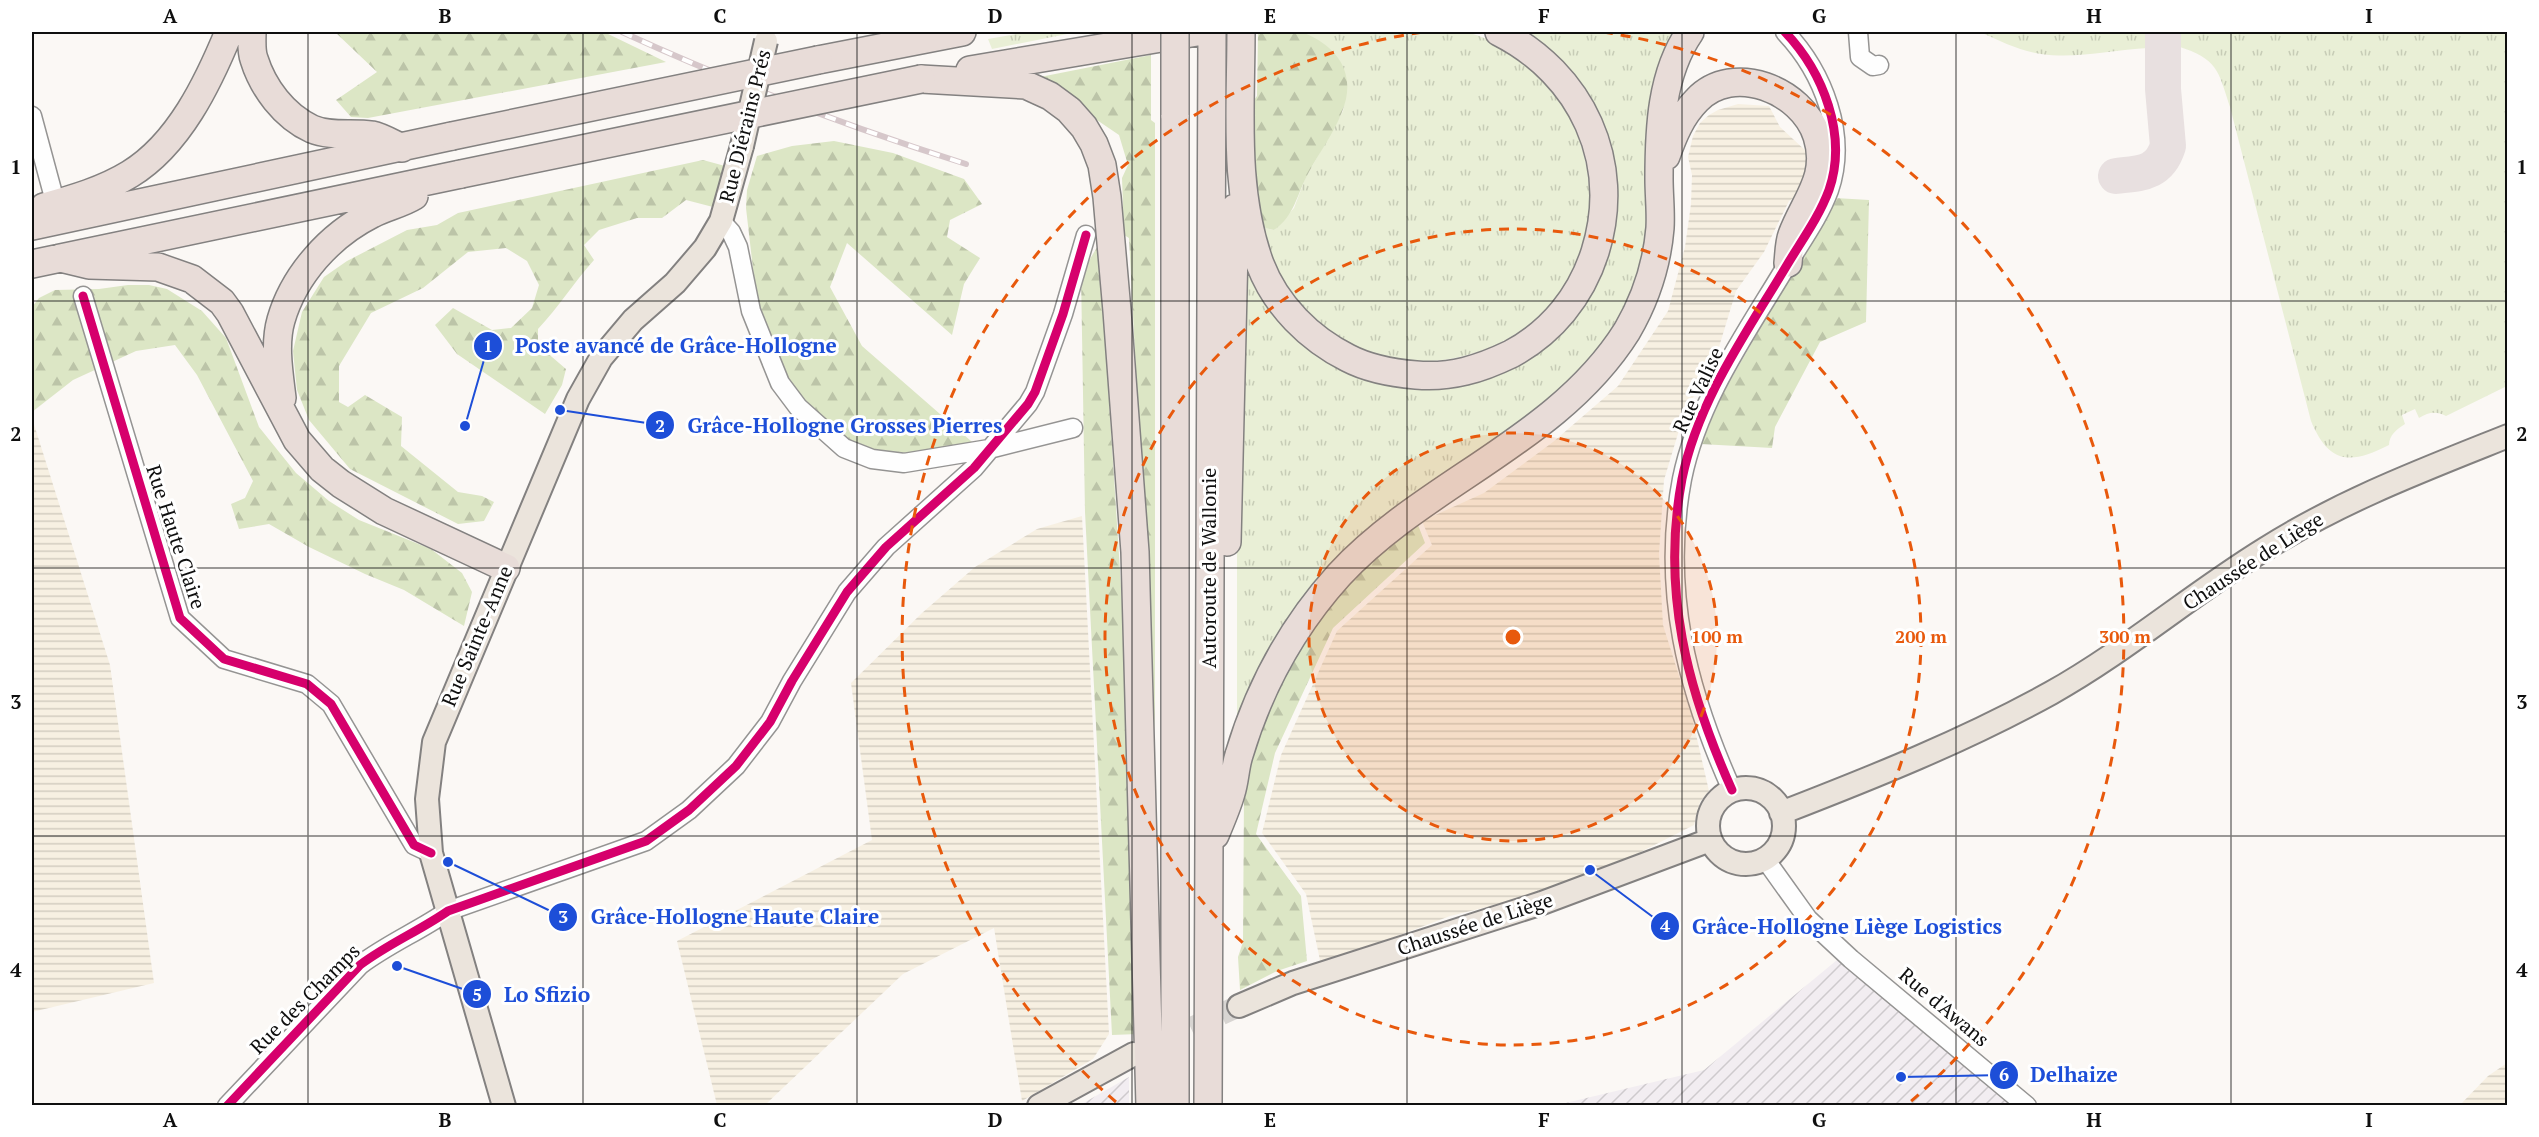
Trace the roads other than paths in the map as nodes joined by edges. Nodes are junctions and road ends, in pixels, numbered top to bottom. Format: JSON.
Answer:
{"nodes":[{"id":1,"x":229,"y":32,"type":"edge"},
{"id":2,"x":252,"y":32,"type":"edge"},
{"id":3,"x":874,"y":32,"type":"edge"},
{"id":4,"x":962,"y":32,"type":"edge"},
{"id":5,"x":1139,"y":32,"type":"edge"},
{"id":6,"x":1175,"y":32,"type":"edge"},
{"id":7,"x":1197,"y":32,"type":"edge"},
{"id":8,"x":1212,"y":32,"type":"edge"},
{"id":9,"x":1241,"y":32,"type":"edge"},
{"id":10,"x":1499,"y":32,"type":"edge"},
{"id":11,"x":1690,"y":32,"type":"edge"},
{"id":12,"x":1785,"y":32,"type":"edge"},
{"id":13,"x":1858,"y":32,"type":"edge"},
{"id":14,"x":766,"y":36,"type":"edge"},
{"id":15,"x":1098,"y":47,"type":"junction"},
{"id":16,"x":818,"y":60,"type":"junction"},
{"id":17,"x":1879,"y":65,"type":"dead end"},
{"id":18,"x":996,"y":74,"type":"junction"},
{"id":19,"x":33,"y":123,"type":"edge"},
{"id":20,"x":402,"y":148,"type":"junction"},
{"id":21,"x":1240,"y":160,"type":"junction"},
{"id":22,"x":456,"y":176,"type":"junction"},
{"id":23,"x":1659,"y":177,"type":"junction"},
{"id":24,"x":53,"y":194,"type":"dead end"},
{"id":25,"x":32,"y":211,"type":"edge"},
{"id":26,"x":721,"y":220,"type":"junction"},
{"id":27,"x":32,"y":226,"type":"edge"},
{"id":28,"x":1086,"y":235,"type":"dead end"},
{"id":29,"x":60,"y":258,"type":"junction"},
{"id":30,"x":1788,"y":263,"type":"junction"},
{"id":31,"x":32,"y":264,"type":"edge"},
{"id":32,"x":83,"y":296,"type":"dead end"},
{"id":33,"x":284,"y":411,"type":"junction"},
{"id":34,"x":1073,"y":428,"type":"dead end"},
{"id":35,"x":2508,"y":436,"type":"edge"},
{"id":36,"x":988,"y":449,"type":"junction"},
{"id":37,"x":506,"y":568,"type":"junction"},
{"id":38,"x":1209,"y":750,"type":"junction"},
{"id":39,"x":1732,"y":790,"type":"junction"},
{"id":40,"x":1781,"y":813,"type":"junction"},
{"id":41,"x":1710,"y":840,"type":"junction"},
{"id":42,"x":1209,"y":850,"type":"junction"},
{"id":43,"x":431,"y":853,"type":"junction"},
{"id":44,"x":1765,"y":859,"type":"junction"},
{"id":45,"x":448,"y":911,"type":"junction"},
{"id":46,"x":1239,"y":1006,"type":"tunnel mouth"},
{"id":47,"x":1134,"y":1054,"type":"dead end"},
{"id":48,"x":227,"y":1106,"type":"edge"},
{"id":49,"x":504,"y":1106,"type":"edge"},
{"id":50,"x":1039,"y":1106,"type":"edge"},
{"id":51,"x":1150,"y":1106,"type":"edge"},
{"id":52,"x":1175,"y":1106,"type":"edge"},
{"id":53,"x":1208,"y":1106,"type":"edge"},
{"id":54,"x":2027,"y":1106,"type":"edge"}],
"edges":[{"from":1,"to":25,"type":"highway"},
{"from":2,"to":20,"type":"highway"},
{"from":3,"to":16,"type":"highway"},
{"from":4,"to":16,"type":"highway"},
{"from":5,"to":15,"type":"highway"},
{"from":6,"to":52,"type":"highway","name":"Autoroute de Wallonie","bridge":true},
{"from":7,"to":15,"type":"highway"},
{"from":8,"to":38,"type":"highway","name":"Autoroute de Wallonie"},
{"from":9,"to":21,"type":"highway"},
{"from":10,"to":21,"type":"highway"},
{"from":11,"to":23,"type":"highway"},
{"from":12,"to":30,"type":"street","name":"Rue Valise"},
{"from":13,"to":17,"type":"street"},
{"from":14,"to":26,"type":"main road","name":"Rue Diérains Prés","bridge":true},
{"from":15,"to":18,"type":"highway"},
{"from":16,"to":20,"type":"highway","bridge":true},
{"from":18,"to":22,"type":"highway","bridge":true},
{"from":18,"to":51,"type":"highway"},
{"from":19,"to":24,"type":"street"},
{"from":20,"to":27,"type":"highway"},
{"from":21,"to":38,"type":"highway"},
{"from":22,"to":29,"type":"highway"},
{"from":22,"to":33,"type":"highway"},
{"from":23,"to":30,"type":"highway"},
{"from":23,"to":42,"type":"highway"},
{"from":26,"to":36,"type":"street"},
{"from":26,"to":37,"type":"main road","name":"Rue Sainte-Anne"},
{"from":28,"to":36,"type":"street","name":"Rue des Champs"},
{"from":29,"to":31,"type":"highway"},
{"from":29,"to":33,"type":"highway"},
{"from":30,"to":39,"type":"street","name":"Rue Valise"},
{"from":32,"to":43,"type":"street","name":"Rue Haute Claire"},
{"from":33,"to":37,"type":"highway"},
{"from":34,"to":36,"type":"street"},
{"from":35,"to":40,"type":"main road","name":"Chaussée de Liège"},
{"from":36,"to":45,"type":"street","name":"Rue des Champs"},
{"from":37,"to":43,"type":"main road","name":"Rue Sainte-Anne"},
{"from":38,"to":42,"type":"highway","name":"Autoroute de Wallonie"},
{"from":39,"to":40,"type":"main road"},
{"from":39,"to":41,"type":"main road"},
{"from":40,"to":44,"type":"main road"},
{"from":41,"to":44,"type":"main road"},
{"from":41,"to":46,"type":"main road","name":"Chaussée de Liège"},
{"from":42,"to":53,"type":"highway","name":"Autoroute de Wallonie"},
{"from":43,"to":45,"type":"main road","name":"Rue Sainte-Anne"},
{"from":44,"to":54,"type":"street","name":"Rue d'Awans"},
{"from":45,"to":48,"type":"street","name":"Rue des Champs"},
{"from":45,"to":49,"type":"main road","name":"Rue Sainte-Anne"},
{"from":47,"to":50,"type":"main road"}]}
